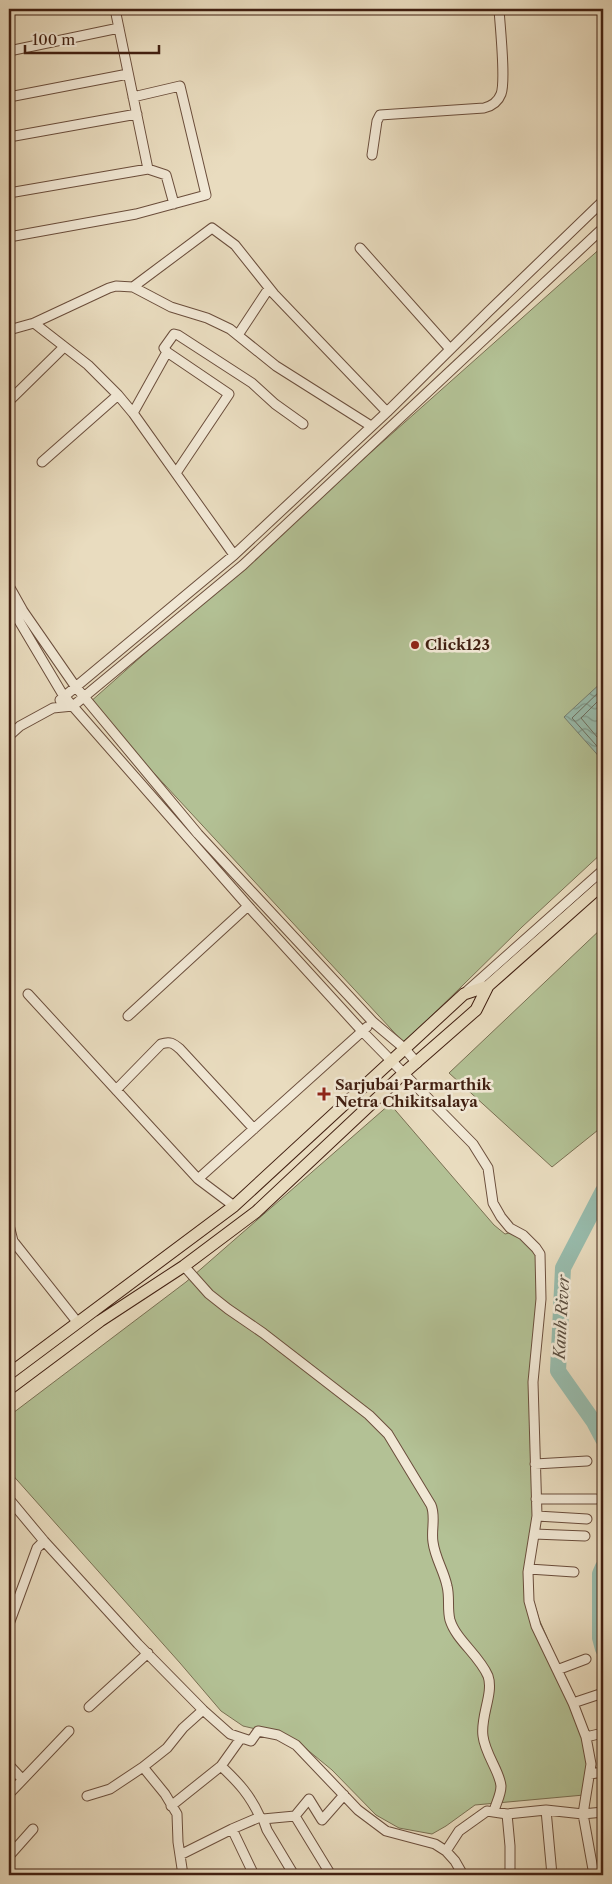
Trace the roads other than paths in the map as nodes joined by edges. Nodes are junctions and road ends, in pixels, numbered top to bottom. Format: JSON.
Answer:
{"nodes":[{"id":1,"x":114,"y":9,"type":"edge"},
{"id":2,"x":499,"y":9,"type":"edge"},
{"id":3,"x":119,"y":28,"type":"junction"},
{"id":4,"x":9,"y":51,"type":"edge"},
{"id":5,"x":128,"y":74,"type":"junction"},
{"id":6,"x":9,"y":97,"type":"edge"},
{"id":7,"x":133,"y":97,"type":"junction"},
{"id":8,"x":137,"y":114,"type":"junction"},
{"id":9,"x":9,"y":137,"type":"edge"},
{"id":10,"x":372,"y":155,"type":"dead end"},
{"id":11,"x":148,"y":169,"type":"junction"},
{"id":12,"x":9,"y":193,"type":"edge"},
{"id":13,"x":603,"y":201,"type":"edge"},
{"id":14,"x":174,"y":204,"type":"junction"},
{"id":15,"x":603,"y":228,"type":"edge"},
{"id":16,"x":9,"y":237,"type":"edge"},
{"id":17,"x":360,"y":248,"type":"dead end"},
{"id":18,"x":133,"y":287,"type":"junction"},
{"id":19,"x":269,"y":288,"type":"junction"},
{"id":20,"x":34,"y":323,"type":"junction"},
{"id":21,"x":9,"y":330,"type":"edge"},
{"id":22,"x":238,"y":335,"type":"junction"},
{"id":23,"x":64,"y":347,"type":"junction"},
{"id":24,"x":450,"y":349,"type":"junction"},
{"id":25,"x":167,"y":352,"type":"junction"},
{"id":26,"x":118,"y":395,"type":"junction"},
{"id":27,"x":9,"y":400,"type":"edge"},
{"id":28,"x":387,"y":412,"type":"junction"},
{"id":29,"x":133,"y":413,"type":"junction"},
{"id":30,"x":303,"y":424,"type":"dead end"},
{"id":31,"x":371,"y":426,"type":"junction"},
{"id":32,"x":42,"y":462,"type":"dead end"},
{"id":33,"x":176,"y":474,"type":"junction"},
{"id":34,"x":234,"y":554,"type":"junction"},
{"id":35,"x":9,"y":586,"type":"edge"},
{"id":36,"x":9,"y":604,"type":"edge"},
{"id":37,"x":75,"y":686,"type":"junction"},
{"id":38,"x":63,"y":695,"type":"junction"},
{"id":39,"x":85,"y":697,"type":"junction"},
{"id":40,"x":73,"y":706,"type":"junction"},
{"id":41,"x":53,"y":708,"type":"junction"},
{"id":42,"x":9,"y":736,"type":"edge"},
{"id":43,"x":603,"y":870,"type":"edge"},
{"id":44,"x":603,"y":884,"type":"edge"},
{"id":45,"x":248,"y":906,"type":"junction"},
{"id":46,"x":488,"y":986,"type":"junction"},
{"id":47,"x":28,"y":994,"type":"dead end"},
{"id":48,"x":464,"y":994,"type":"junction"},
{"id":49,"x":128,"y":1016,"type":"dead end"},
{"id":50,"x":373,"y":1022,"type":"junction"},
{"id":51,"x":362,"y":1031,"type":"junction"},
{"id":52,"x":404,"y":1048,"type":"junction"},
{"id":53,"x":392,"y":1060,"type":"junction"},
{"id":54,"x":417,"y":1062,"type":"junction"},
{"id":55,"x":404,"y":1073,"type":"junction"},
{"id":56,"x":116,"y":1090,"type":"junction"},
{"id":57,"x":254,"y":1129,"type":"junction"},
{"id":58,"x":198,"y":1179,"type":"junction"},
{"id":59,"x":234,"y":1206,"type":"junction"},
{"id":60,"x":9,"y":1225,"type":"edge"},
{"id":61,"x":184,"y":1266,"type":"junction"},
{"id":62,"x":78,"y":1323,"type":"junction"},
{"id":63,"x":9,"y":1374,"type":"edge"},
{"id":64,"x":9,"y":1389,"type":"edge"},
{"id":65,"x":587,"y":1462,"type":"dead end"},
{"id":66,"x":535,"y":1464,"type":"junction"},
{"id":67,"x":9,"y":1499,"type":"edge"},
{"id":68,"x":536,"y":1499,"type":"junction"},
{"id":69,"x":596,"y":1499,"type":"dead end"},
{"id":70,"x":536,"y":1516,"type":"junction"},
{"id":71,"x":587,"y":1519,"type":"dead end"},
{"id":72,"x":534,"y":1534,"type":"junction"},
{"id":73,"x":585,"y":1536,"type":"dead end"},
{"id":74,"x":44,"y":1540,"type":"junction"},
{"id":75,"x":529,"y":1569,"type":"junction"},
{"id":76,"x":574,"y":1572,"type":"dead end"},
{"id":77,"x":9,"y":1624,"type":"edge"},
{"id":78,"x":148,"y":1653,"type":"junction"},
{"id":79,"x":586,"y":1659,"type":"dead end"},
{"id":80,"x":557,"y":1670,"type":"junction"},
{"id":81,"x":603,"y":1693,"type":"edge"},
{"id":82,"x":572,"y":1703,"type":"junction"},
{"id":83,"x":89,"y":1707,"type":"dead end"},
{"id":84,"x":203,"y":1710,"type":"junction"},
{"id":85,"x":69,"y":1731,"type":"dead end"},
{"id":86,"x":603,"y":1733,"type":"edge"},
{"id":87,"x":586,"y":1737,"type":"junction"},
{"id":88,"x":241,"y":1738,"type":"junction"},
{"id":89,"x":9,"y":1765,"type":"edge"},
{"id":90,"x":221,"y":1766,"type":"junction"},
{"id":91,"x":143,"y":1767,"type":"junction"},
{"id":92,"x":603,"y":1772,"type":"edge"},
{"id":93,"x":590,"y":1774,"type":"junction"},
{"id":94,"x":22,"y":1778,"type":"junction"},
{"id":95,"x":9,"y":1794,"type":"edge"},
{"id":96,"x":344,"y":1795,"type":"junction"},
{"id":97,"x":87,"y":1796,"type":"dead end"},
{"id":98,"x":171,"y":1806,"type":"junction"},
{"id":99,"x":546,"y":1810,"type":"junction"},
{"id":100,"x":494,"y":1812,"type":"junction"},
{"id":101,"x":603,"y":1812,"type":"edge"},
{"id":102,"x":507,"y":1814,"type":"junction"},
{"id":103,"x":583,"y":1814,"type":"junction"},
{"id":104,"x":295,"y":1816,"type":"junction"},
{"id":105,"x":261,"y":1818,"type":"junction"},
{"id":106,"x":232,"y":1829,"type":"junction"},
{"id":107,"x":33,"y":1830,"type":"dead end"},
{"id":108,"x":446,"y":1851,"type":"junction"},
{"id":109,"x":180,"y":1855,"type":"junction"},
{"id":110,"x":9,"y":1856,"type":"edge"},
{"id":111,"x":183,"y":1875,"type":"edge"},
{"id":112,"x":254,"y":1875,"type":"edge"},
{"id":113,"x":294,"y":1875,"type":"edge"},
{"id":114,"x":332,"y":1875,"type":"edge"},
{"id":115,"x":464,"y":1875,"type":"edge"},
{"id":116,"x":510,"y":1875,"type":"edge"},
{"id":117,"x":552,"y":1875,"type":"edge"},
{"id":118,"x":594,"y":1875,"type":"edge"}],
"edges":[{"from":1,"to":3,"type":"street"},
{"from":2,"to":10,"type":"street"},
{"from":3,"to":4,"type":"street"},
{"from":3,"to":5,"type":"street"},
{"from":5,"to":6,"type":"street"},
{"from":5,"to":7,"type":"street"},
{"from":7,"to":8,"type":"street"},
{"from":7,"to":14,"type":"street"},
{"from":8,"to":9,"type":"street"},
{"from":8,"to":11,"type":"street"},
{"from":11,"to":12,"type":"street"},
{"from":11,"to":14,"type":"street"},
{"from":13,"to":24,"type":"street"},
{"from":14,"to":16,"type":"street"},
{"from":15,"to":39,"type":"street"},
{"from":17,"to":24,"type":"street"},
{"from":18,"to":19,"type":"street"},
{"from":18,"to":20,"type":"street"},
{"from":18,"to":22,"type":"street"},
{"from":19,"to":22,"type":"street"},
{"from":19,"to":28,"type":"street"},
{"from":20,"to":21,"type":"street"},
{"from":20,"to":23,"type":"street"},
{"from":22,"to":31,"type":"street"},
{"from":23,"to":26,"type":"street"},
{"from":23,"to":27,"type":"street"},
{"from":24,"to":28,"type":"street"},
{"from":25,"to":29,"type":"street"},
{"from":25,"to":30,"type":"street"},
{"from":25,"to":33,"type":"street"},
{"from":26,"to":29,"type":"street"},
{"from":26,"to":32,"type":"street"},
{"from":28,"to":31,"type":"street"},
{"from":29,"to":33,"type":"street"},
{"from":31,"to":34,"type":"street"},
{"from":33,"to":34,"type":"street"},
{"from":34,"to":37,"type":"street"},
{"from":35,"to":37,"type":"street"},
{"from":36,"to":38,"type":"street"},
{"from":37,"to":38,"type":"street"},
{"from":37,"to":39,"type":"street"},
{"from":38,"to":40,"type":"street"},
{"from":38,"to":41,"type":"street"},
{"from":39,"to":40,"type":"street"},
{"from":39,"to":50,"type":"street"},
{"from":40,"to":41,"type":"street"},
{"from":40,"to":45,"type":"street"},
{"from":41,"to":42,"type":"street"},
{"from":43,"to":48,"type":"street"},
{"from":44,"to":46,"type":"main road"},
{"from":45,"to":49,"type":"street"},
{"from":45,"to":51,"type":"street"},
{"from":46,"to":48,"type":"main road"},
{"from":46,"to":54,"type":"main road"},
{"from":47,"to":56,"type":"street"},
{"from":48,"to":52,"type":"main road"},
{"from":50,"to":51,"type":"street"},
{"from":50,"to":52,"type":"street"},
{"from":51,"to":53,"type":"street"},
{"from":51,"to":57,"type":"street"},
{"from":52,"to":53,"type":"main road"},
{"from":52,"to":54,"type":"street"},
{"from":53,"to":55,"type":"street"},
{"from":53,"to":59,"type":"main road"},
{"from":54,"to":55,"type":"main road"},
{"from":55,"to":61,"type":"main road"},
{"from":55,"to":66,"type":"street"},
{"from":56,"to":57,"type":"street"},
{"from":56,"to":58,"type":"street"},
{"from":57,"to":58,"type":"street"},
{"from":58,"to":59,"type":"street"},
{"from":59,"to":62,"type":"main road"},
{"from":60,"to":62,"type":"street"},
{"from":61,"to":64,"type":"main road"},
{"from":61,"to":100,"type":"street"},
{"from":62,"to":63,"type":"main road"},
{"from":65,"to":66,"type":"street"},
{"from":66,"to":68,"type":"street"},
{"from":67,"to":74,"type":"street"},
{"from":68,"to":69,"type":"street"},
{"from":68,"to":70,"type":"street"},
{"from":70,"to":71,"type":"street"},
{"from":70,"to":72,"type":"street"},
{"from":72,"to":73,"type":"street"},
{"from":72,"to":75,"type":"street"},
{"from":74,"to":77,"type":"street"},
{"from":74,"to":78,"type":"street"},
{"from":75,"to":76,"type":"street"},
{"from":75,"to":80,"type":"street"},
{"from":78,"to":83,"type":"street"},
{"from":78,"to":84,"type":"street"},
{"from":79,"to":80,"type":"street"},
{"from":80,"to":82,"type":"street"},
{"from":81,"to":82,"type":"street"},
{"from":82,"to":87,"type":"street"},
{"from":84,"to":88,"type":"street"},
{"from":84,"to":91,"type":"street"},
{"from":85,"to":94,"type":"street"},
{"from":86,"to":87,"type":"street"},
{"from":87,"to":93,"type":"street"},
{"from":88,"to":90,"type":"street"},
{"from":88,"to":96,"type":"street"},
{"from":89,"to":94,"type":"street"},
{"from":90,"to":98,"type":"street"},
{"from":90,"to":105,"type":"street"},
{"from":91,"to":97,"type":"street"},
{"from":91,"to":98,"type":"street"},
{"from":92,"to":93,"type":"street"},
{"from":93,"to":103,"type":"street"},
{"from":94,"to":95,"type":"street"},
{"from":96,"to":104,"type":"street"},
{"from":96,"to":108,"type":"street"},
{"from":98,"to":109,"type":"street"},
{"from":99,"to":102,"type":"street"},
{"from":99,"to":103,"type":"street"},
{"from":99,"to":117,"type":"street"},
{"from":100,"to":102,"type":"street"},
{"from":100,"to":108,"type":"street"},
{"from":101,"to":103,"type":"street"},
{"from":102,"to":116,"type":"street"},
{"from":103,"to":118,"type":"street"},
{"from":104,"to":105,"type":"street"},
{"from":104,"to":114,"type":"street"},
{"from":105,"to":106,"type":"street"},
{"from":105,"to":113,"type":"street"},
{"from":106,"to":109,"type":"street"},
{"from":106,"to":112,"type":"street"},
{"from":107,"to":110,"type":"street"},
{"from":108,"to":115,"type":"street"},
{"from":109,"to":111,"type":"street"}]}
